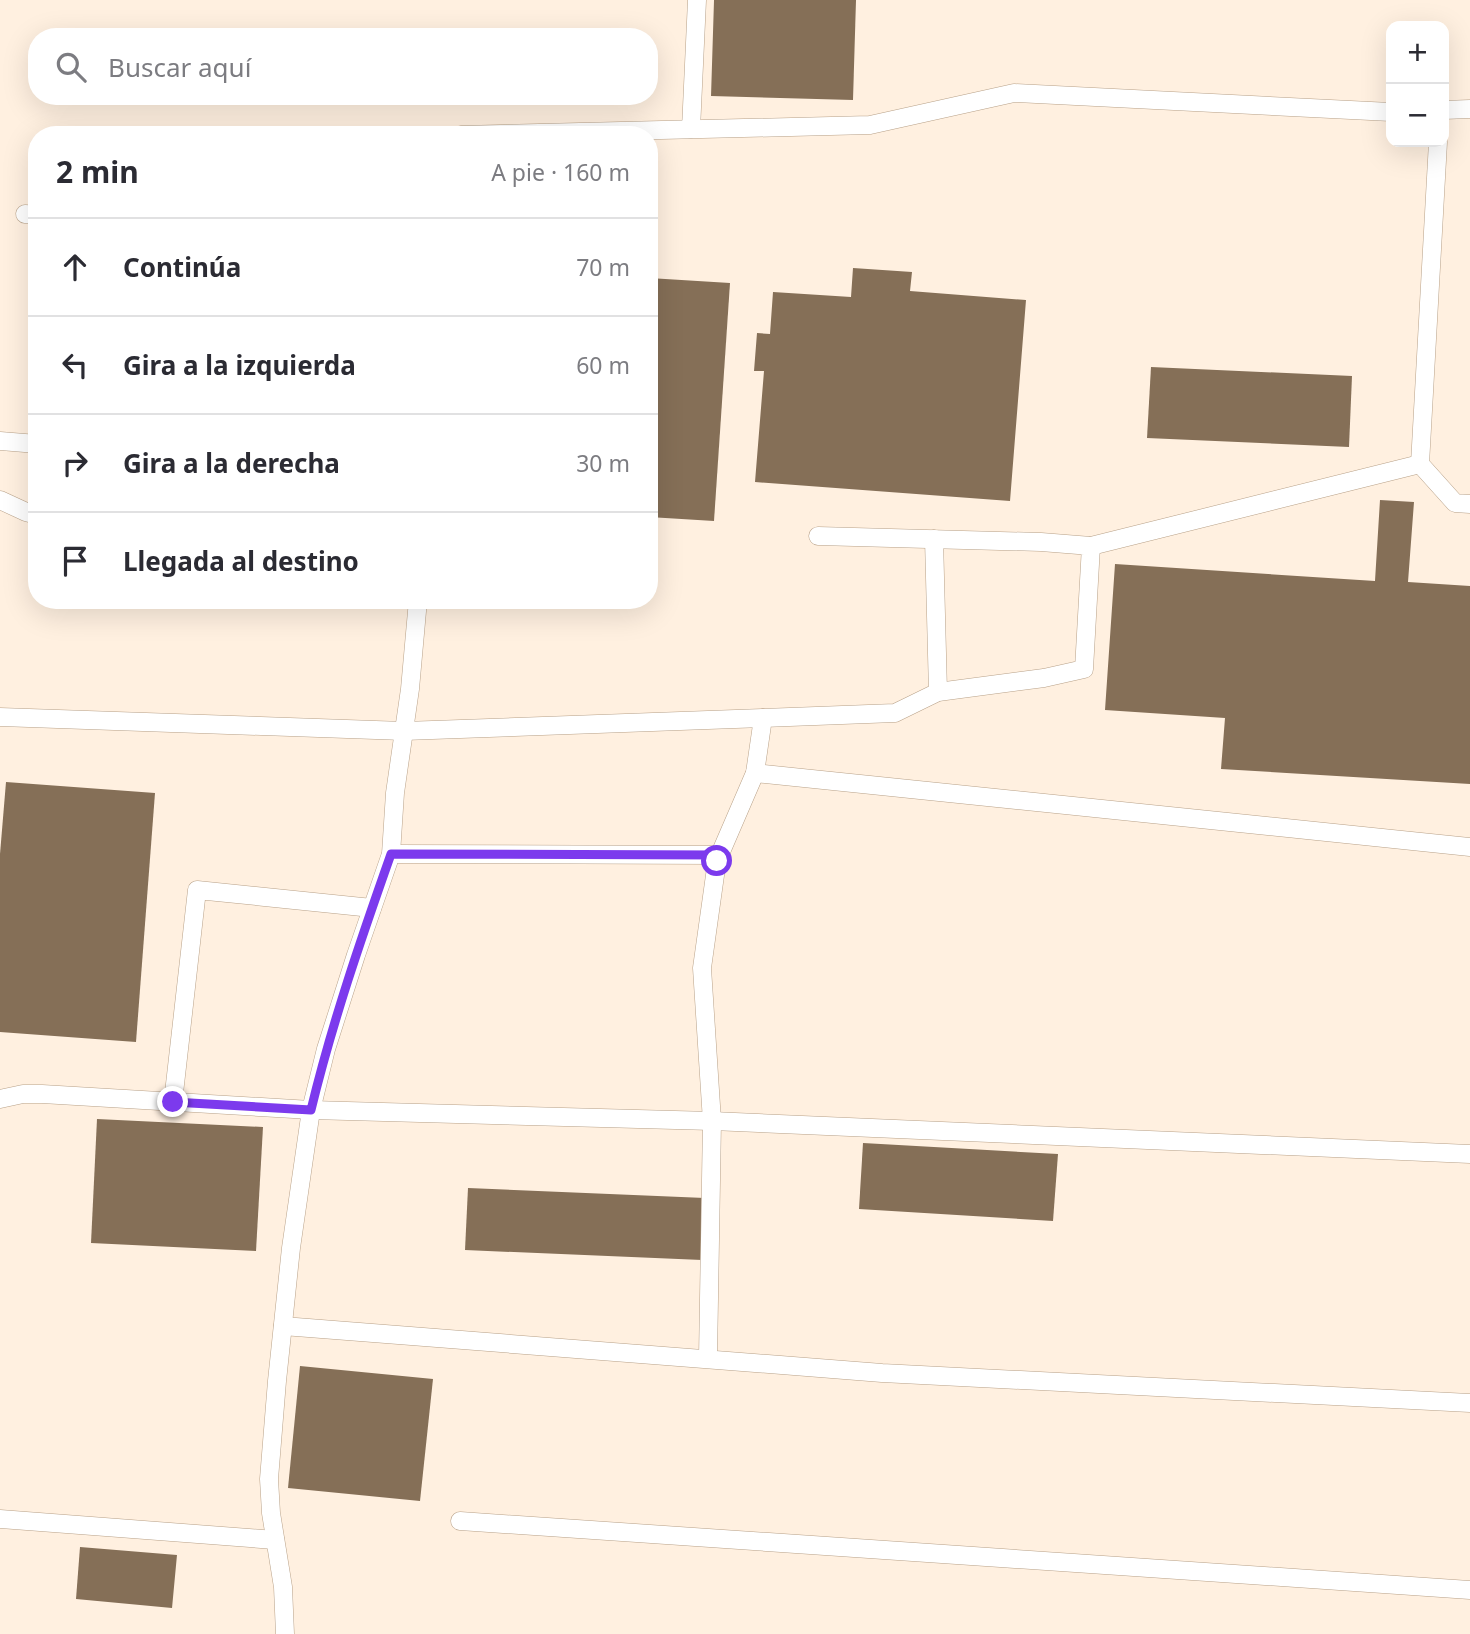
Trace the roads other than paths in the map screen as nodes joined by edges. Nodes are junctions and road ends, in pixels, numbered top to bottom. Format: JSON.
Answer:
{"nodes":[{"id":1,"x":696,"y":0,"type":"edge"},
{"id":2,"x":1470,"y":108,"type":"edge"},
{"id":3,"x":1449,"y":110,"type":"edge"},
{"id":4,"x":1386,"y":112,"type":"edge"},
{"id":5,"x":691,"y":129,"type":"junction"},
{"id":6,"x":658,"y":130,"type":"edge"},
{"id":7,"x":1438,"y":147,"type":"edge"},
{"id":8,"x":0,"y":440,"type":"edge"},
{"id":9,"x":28,"y":443,"type":"edge"},
{"id":10,"x":1420,"y":464,"type":"junction"},
{"id":11,"x":0,"y":500,"type":"edge"},
{"id":12,"x":1470,"y":504,"type":"edge"},
{"id":13,"x":28,"y":513,"type":"edge"},
{"id":14,"x":818,"y":536,"type":"dead end"},
{"id":15,"x":934,"y":539,"type":"junction"},
{"id":16,"x":1091,"y":545,"type":"junction"},
{"id":17,"x":417,"y":609,"type":"edge"},
{"id":18,"x":938,"y":692,"type":"junction"},
{"id":19,"x":0,"y":717,"type":"edge"},
{"id":20,"x":763,"y":718,"type":"junction"},
{"id":21,"x":404,"y":730,"type":"junction"},
{"id":22,"x":755,"y":773,"type":"junction"},
{"id":23,"x":1470,"y":847,"type":"edge"},
{"id":24,"x":391,"y":854,"type":"junction"},
{"id":25,"x":720,"y":855,"type":"junction"},
{"id":26,"x":372,"y":908,"type":"junction"},
{"id":27,"x":0,"y":1099,"type":"edge"},
{"id":28,"x":173,"y":1102,"type":"junction"},
{"id":29,"x":311,"y":1110,"type":"junction"},
{"id":30,"x":712,"y":1121,"type":"junction"},
{"id":31,"x":1470,"y":1154,"type":"edge"},
{"id":32,"x":283,"y":1326,"type":"junction"},
{"id":33,"x":708,"y":1358,"type":"junction"},
{"id":34,"x":1470,"y":1403,"type":"edge"},
{"id":35,"x":0,"y":1519,"type":"edge"},
{"id":36,"x":460,"y":1521,"type":"dead end"},
{"id":37,"x":275,"y":1540,"type":"junction"},
{"id":38,"x":1470,"y":1590,"type":"edge"},
{"id":39,"x":285,"y":1634,"type":"edge"}],
"edges":[{"from":1,"to":5,"type":"lane"},
{"from":2,"to":3,"type":"lane"},
{"from":4,"to":5,"type":"lane"},
{"from":5,"to":6,"type":"lane"},
{"from":7,"to":10,"type":"lane"},
{"from":8,"to":9,"type":"lane"},
{"from":10,"to":12,"type":"lane"},
{"from":10,"to":16,"type":"lane"},
{"from":11,"to":13,"type":"lane"},
{"from":14,"to":15,"type":"lane"},
{"from":15,"to":16,"type":"lane"},
{"from":15,"to":18,"type":"lane"},
{"from":16,"to":18,"type":"lane"},
{"from":17,"to":21,"type":"lane"},
{"from":18,"to":20,"type":"lane"},
{"from":19,"to":21,"type":"lane"},
{"from":20,"to":21,"type":"lane"},
{"from":20,"to":22,"type":"lane"},
{"from":21,"to":24,"type":"lane"},
{"from":22,"to":23,"type":"lane"},
{"from":22,"to":25,"type":"lane"},
{"from":24,"to":25,"type":"lane"},
{"from":24,"to":26,"type":"lane"},
{"from":25,"to":30,"type":"lane"},
{"from":26,"to":28,"type":"lane"},
{"from":26,"to":29,"type":"lane"},
{"from":27,"to":28,"type":"lane"},
{"from":28,"to":29,"type":"lane"},
{"from":29,"to":30,"type":"lane"},
{"from":29,"to":32,"type":"lane"},
{"from":30,"to":31,"type":"lane"},
{"from":30,"to":33,"type":"lane"},
{"from":32,"to":33,"type":"lane"},
{"from":32,"to":37,"type":"lane"},
{"from":33,"to":34,"type":"lane"},
{"from":35,"to":37,"type":"lane"},
{"from":36,"to":38,"type":"lane"},
{"from":37,"to":39,"type":"lane"}]}
